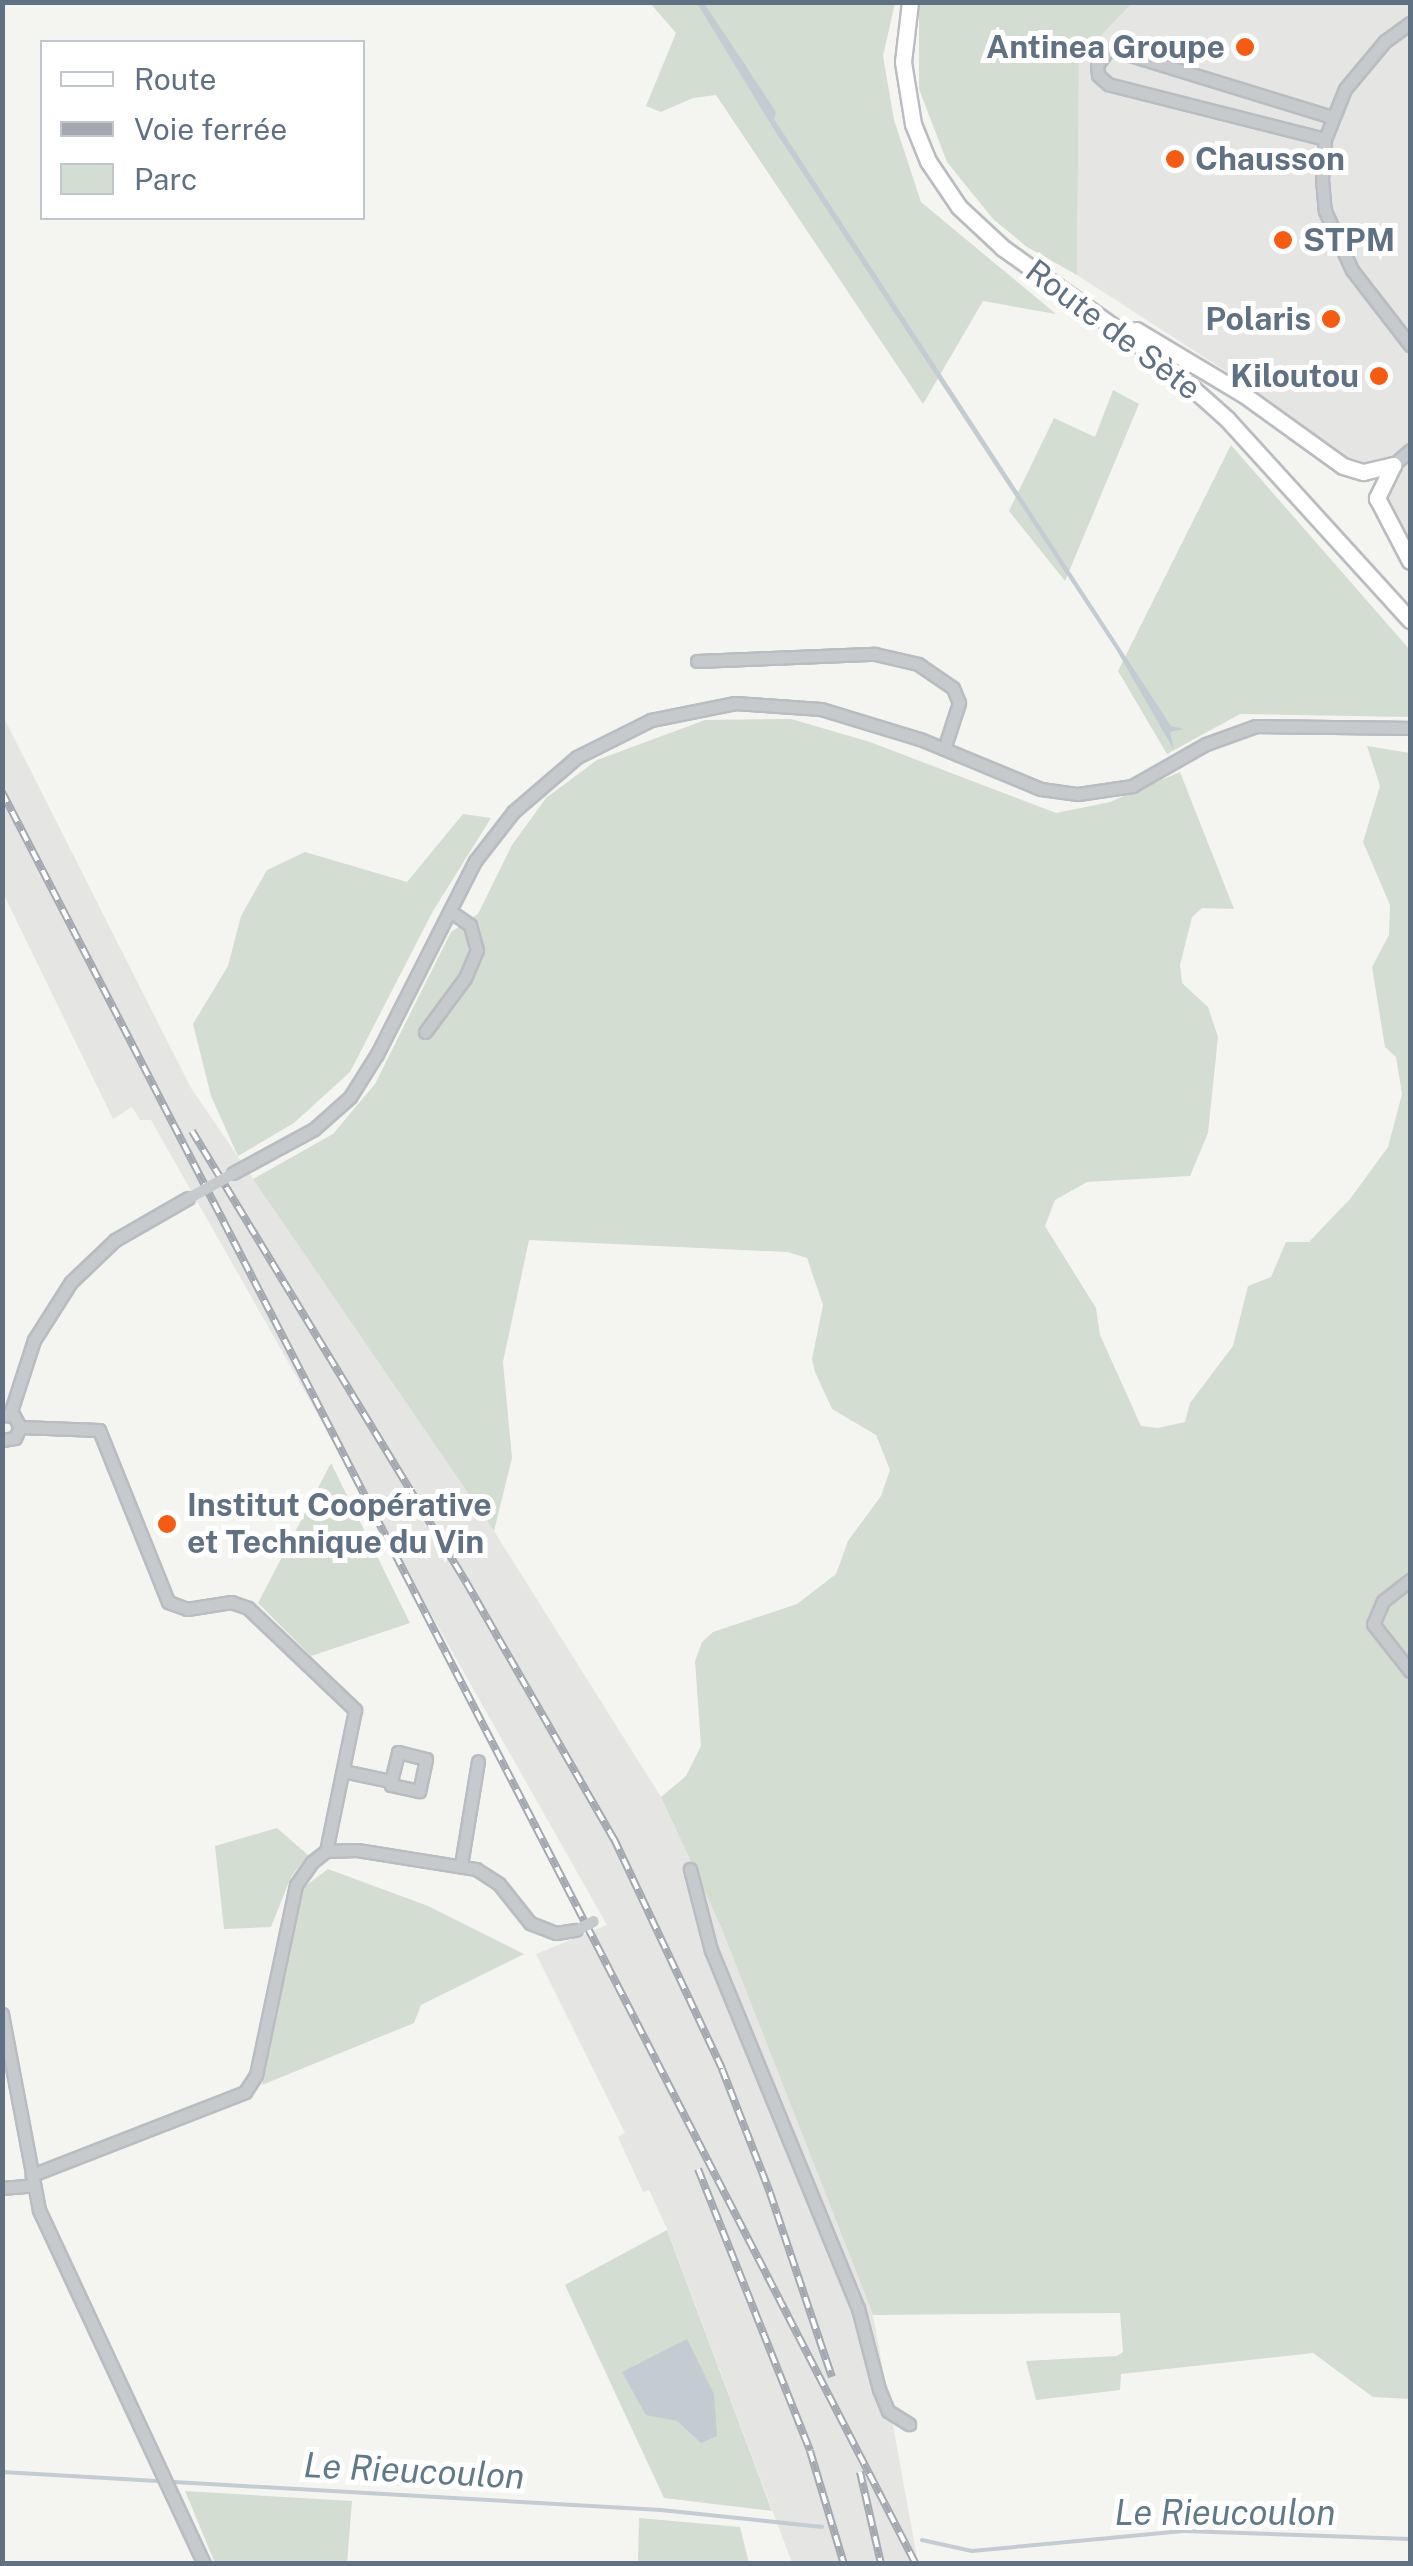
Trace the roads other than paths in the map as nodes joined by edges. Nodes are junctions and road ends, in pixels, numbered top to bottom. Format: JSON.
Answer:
{"nodes":[{"id":1,"x":910,"y":2,"type":"edge"},
{"id":2,"x":1410,"y":23,"type":"edge"},
{"id":3,"x":1330,"y":117,"type":"junction"},
{"id":4,"x":1324,"y":139,"type":"junction"},
{"id":5,"x":1113,"y":324,"type":"junction"},
{"id":6,"x":1410,"y":345,"type":"edge"},
{"id":7,"x":1410,"y":450,"type":"edge"},
{"id":8,"x":1393,"y":465,"type":"junction"},
{"id":9,"x":1410,"y":561,"type":"edge"},
{"id":10,"x":1410,"y":620,"type":"edge"},
{"id":11,"x":697,"y":661,"type":"dead end"},
{"id":12,"x":1410,"y":728,"type":"edge"},
{"id":13,"x":944,"y":749,"type":"junction"},
{"id":14,"x":450,"y":911,"type":"junction"},
{"id":15,"x":425,"y":1032,"type":"dead end"},
{"id":16,"x":6,"y":1415,"type":"edge"},
{"id":17,"x":20,"y":1427,"type":"junction"},
{"id":18,"x":3,"y":1441,"type":"edge"},
{"id":19,"x":1410,"y":1580,"type":"edge"},
{"id":20,"x":1410,"y":1671,"type":"edge"},
{"id":21,"x":478,"y":1761,"type":"dead end"},
{"id":22,"x":343,"y":1771,"type":"junction"},
{"id":23,"x":392,"y":1781,"type":"dead end"},
{"id":24,"x":326,"y":1851,"type":"junction"},
{"id":25,"x":461,"y":1864,"type":"junction"},
{"id":26,"x":690,"y":1869,"type":"dead end"},
{"id":27,"x":593,"y":1921,"type":"dead end"},
{"id":28,"x":2,"y":2014,"type":"edge"},
{"id":29,"x":33,"y":2180,"type":"junction"},
{"id":30,"x":2,"y":2188,"type":"edge"},
{"id":31,"x":909,"y":2424,"type":"dead end"},
{"id":32,"x":204,"y":2564,"type":"edge"}],
"edges":[{"from":1,"to":5,"type":"main road","name":"Route de Sète"},
{"from":2,"to":3,"type":"street"},
{"from":3,"to":4,"type":"street"},
{"from":3,"to":4,"type":"street"},
{"from":4,"to":6,"type":"street"},
{"from":5,"to":8,"type":"main road"},
{"from":5,"to":10,"type":"main road","name":"Route de Sète"},
{"from":7,"to":8,"type":"street"},
{"from":8,"to":9,"type":"main road"},
{"from":11,"to":13,"type":"street"},
{"from":12,"to":13,"type":"street"},
{"from":13,"to":14,"type":"street"},
{"from":14,"to":15,"type":"street"},
{"from":14,"to":16,"type":"street","bridge":true},
{"from":16,"to":17,"type":"street"},
{"from":17,"to":18,"type":"street"},
{"from":17,"to":22,"type":"street"},
{"from":19,"to":20,"type":"street"},
{"from":21,"to":25,"type":"street"},
{"from":22,"to":23,"type":"street"},
{"from":22,"to":24,"type":"street"},
{"from":24,"to":25,"type":"street"},
{"from":24,"to":29,"type":"street"},
{"from":25,"to":27,"type":"street","bridge":true},
{"from":26,"to":31,"type":"street"},
{"from":28,"to":29,"type":"street"},
{"from":29,"to":30,"type":"street"},
{"from":29,"to":32,"type":"street"}]}
